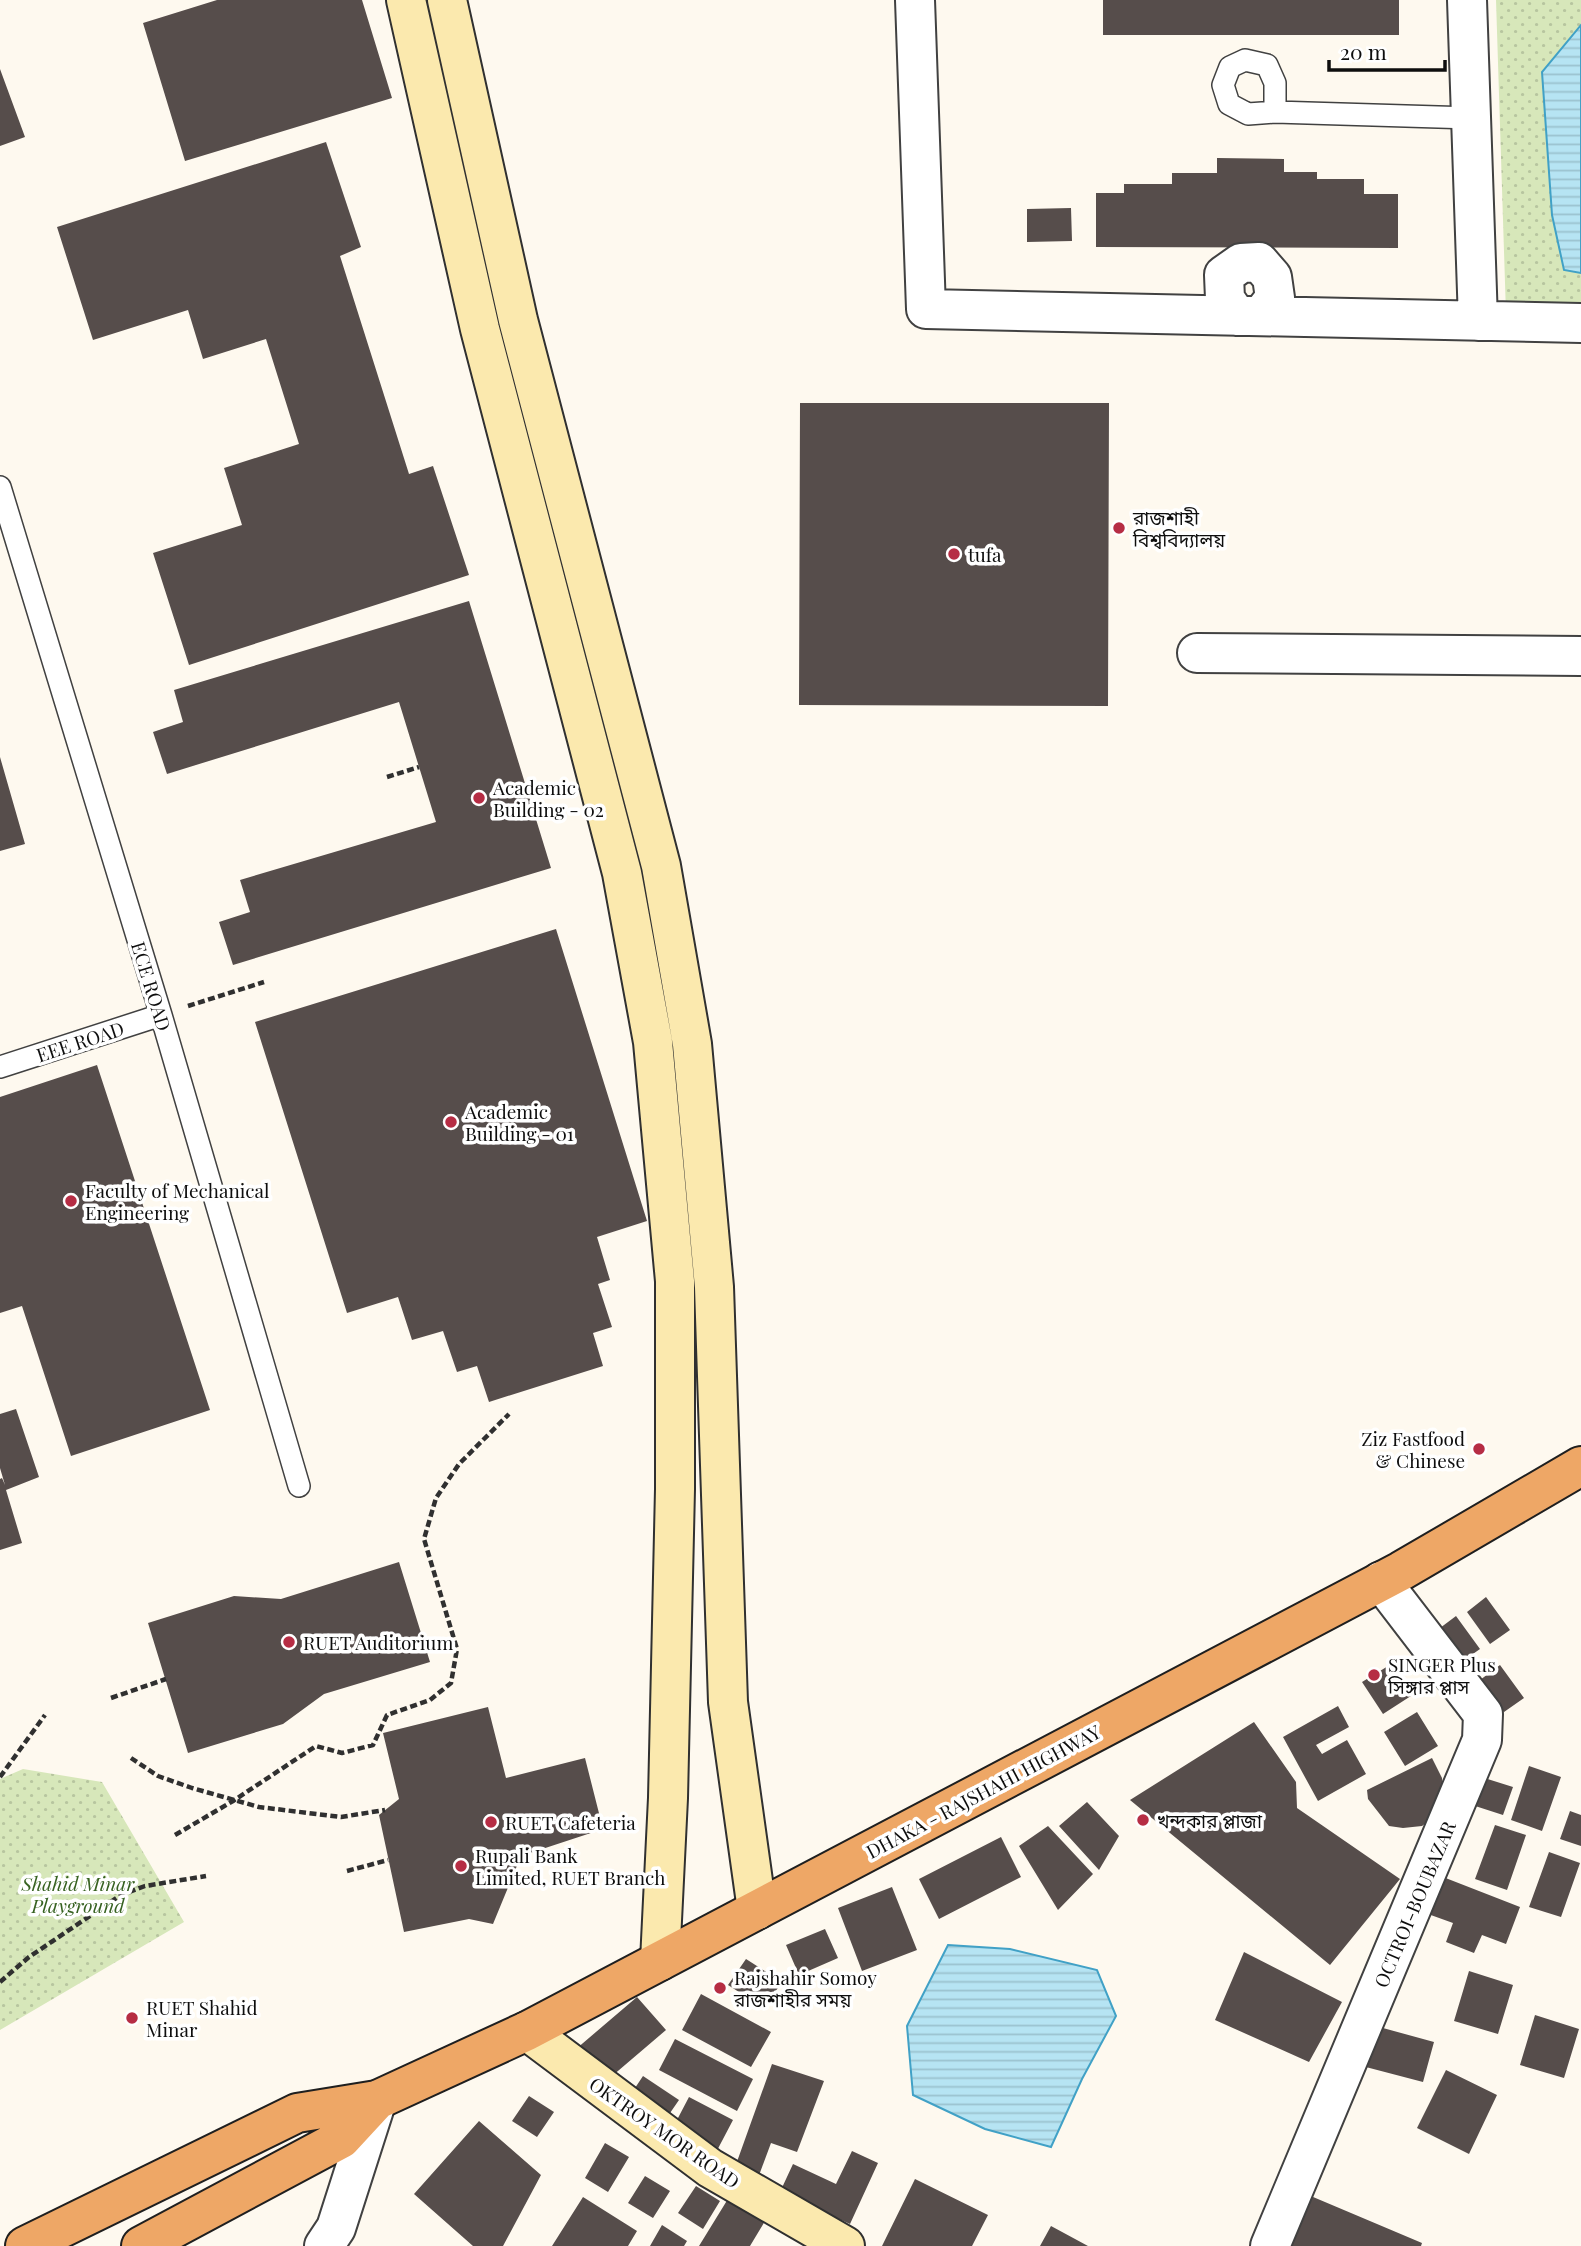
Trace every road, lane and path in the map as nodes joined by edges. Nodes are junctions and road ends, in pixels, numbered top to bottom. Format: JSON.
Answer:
{"nodes":[{"id":1,"x":406,"y":0,"type":"edge"},
{"id":2,"x":447,"y":0,"type":"edge"},
{"id":3,"x":915,"y":0,"type":"edge"},
{"id":4,"x":1468,"y":0,"type":"edge"},
{"id":5,"x":1275,"y":112,"type":"dead end"},
{"id":6,"x":1471,"y":118,"type":"junction"},
{"id":7,"x":1478,"y":321,"type":"junction"},
{"id":8,"x":1581,"y":323,"type":"edge"},
{"id":9,"x":0,"y":487,"type":"edge"},
{"id":10,"x":1197,"y":653,"type":"dead end"},
{"id":11,"x":1581,"y":656,"type":"edge"},
{"id":12,"x":419,"y":767,"type":"dead end"},
{"id":13,"x":387,"y":777,"type":"dead end"},
{"id":14,"x":264,"y":982,"type":"dead end"},
{"id":15,"x":161,"y":1015,"type":"junction"},
{"id":16,"x":0,"y":1068,"type":"edge"},
{"id":17,"x":509,"y":1414,"type":"dead end"},
{"id":18,"x":1581,"y":1466,"type":"edge"},
{"id":19,"x":299,"y":1486,"type":"dead end"},
{"id":20,"x":1381,"y":1581,"type":"junction"},
{"id":21,"x":166,"y":1679,"type":"dead end"},
{"id":22,"x":111,"y":1698,"type":"dead end"},
{"id":23,"x":45,"y":1715,"type":"dead end"},
{"id":24,"x":131,"y":1758,"type":"dead end"},
{"id":25,"x":0,"y":1777,"type":"edge"},
{"id":26,"x":233,"y":1801,"type":"junction"},
{"id":27,"x":385,"y":1810,"type":"dead end"},
{"id":28,"x":176,"y":1835,"type":"dead end"},
{"id":29,"x":388,"y":1860,"type":"dead end"},
{"id":30,"x":347,"y":1871,"type":"dead end"},
{"id":31,"x":206,"y":1876,"type":"dead end"},
{"id":32,"x":757,"y":1910,"type":"junction"},
{"id":33,"x":660,"y":1961,"type":"junction"},
{"id":34,"x":0,"y":1982,"type":"edge"},
{"id":35,"x":527,"y":2031,"type":"junction"},
{"id":36,"x":377,"y":2100,"type":"junction"},
{"id":37,"x":25,"y":2246,"type":"edge"},
{"id":38,"x":141,"y":2246,"type":"edge"},
{"id":39,"x":324,"y":2246,"type":"edge"},
{"id":40,"x":845,"y":2246,"type":"edge"},
{"id":41,"x":1270,"y":2246,"type":"edge"}],
"edges":[{"from":1,"to":33,"type":"main road"},
{"from":2,"to":32,"type":"main road"},
{"from":3,"to":7,"type":"street"},
{"from":4,"to":6,"type":"street"},
{"from":5,"to":6,"type":"lane"},
{"from":6,"to":7,"type":"street"},
{"from":7,"to":8,"type":"street"},
{"from":9,"to":15,"type":"lane","name":"ECE ROAD"},
{"from":10,"to":11,"type":"street"},
{"from":12,"to":13,"type":"path"},
{"from":14,"to":15,"type":"path"},
{"from":15,"to":16,"type":"lane","name":"EEE ROAD"},
{"from":15,"to":19,"type":"lane","name":"ECE ROAD"},
{"from":17,"to":26,"type":"path"},
{"from":18,"to":20,"type":"highway","name":"DHAKA - RAJSHAHI HIGHWAY"},
{"from":20,"to":32,"type":"highway","name":"DHAKA - RAJSHAHI HIGHWAY"},
{"from":20,"to":41,"type":"street","name":"OCTROI-BOUBAZAR"},
{"from":21,"to":22,"type":"path"},
{"from":23,"to":25,"type":"path"},
{"from":24,"to":26,"type":"path"},
{"from":26,"to":27,"type":"path"},
{"from":26,"to":28,"type":"path"},
{"from":29,"to":30,"type":"path"},
{"from":31,"to":34,"type":"path"},
{"from":32,"to":33,"type":"highway","name":"DHAKA - RAJSHAHI HIGHWAY"},
{"from":33,"to":35,"type":"highway","name":"DHAKA - RAJSHAHI HIGHWAY"},
{"from":35,"to":36,"type":"highway","name":"DHAKA - RAJSHAHI HIGHWAY"},
{"from":35,"to":40,"type":"main road","name":"OKTROY MOR ROAD"},
{"from":36,"to":37,"type":"highway","name":"DHAKA - RAJSHAHI HIGHWAY"},
{"from":36,"to":38,"type":"highway","name":"DHAKA - RAJSHAHI HIGHWAY"},
{"from":36,"to":39,"type":"street"}]}
